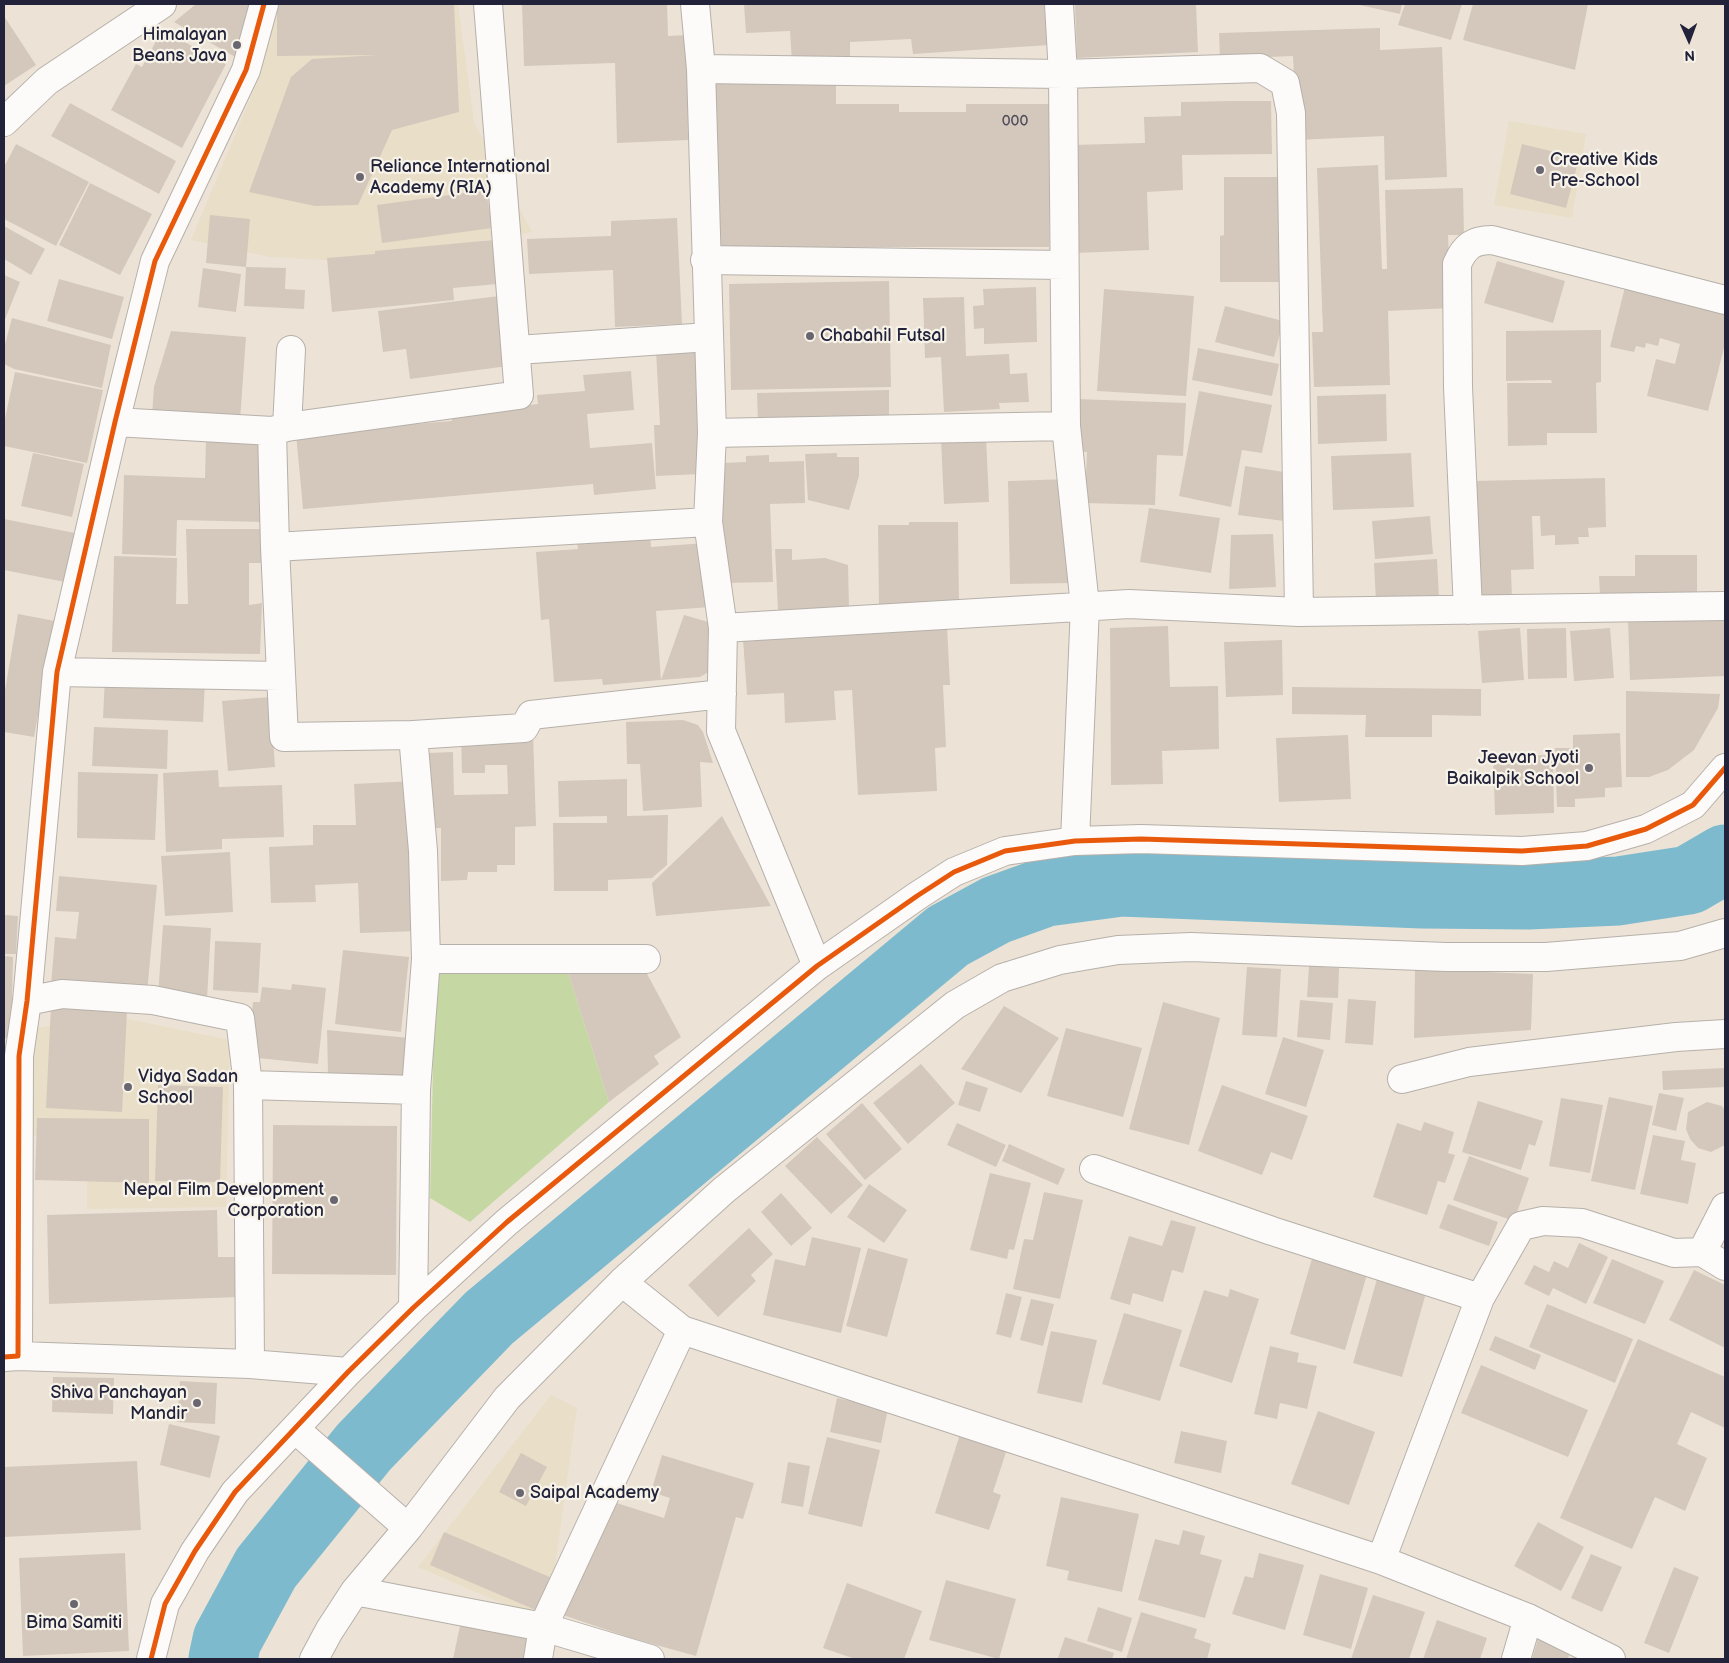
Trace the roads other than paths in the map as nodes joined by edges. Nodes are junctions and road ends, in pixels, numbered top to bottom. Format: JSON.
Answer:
{"nodes":[{"id":1,"x":162,"y":4,"type":"edge"},
{"id":2,"x":264,"y":4,"type":"edge"},
{"id":3,"x":488,"y":4,"type":"edge"},
{"id":4,"x":695,"y":4,"type":"edge"},
{"id":5,"x":1059,"y":4,"type":"edge"},
{"id":6,"x":701,"y":69,"type":"junction"},
{"id":7,"x":1063,"y":74,"type":"junction"},
{"id":8,"x":4,"y":122,"type":"edge"},
{"id":9,"x":705,"y":260,"type":"junction"},
{"id":10,"x":1064,"y":264,"type":"junction"},
{"id":11,"x":1725,"y":300,"type":"edge"},
{"id":12,"x":709,"y":337,"type":"junction"},
{"id":13,"x":291,"y":350,"type":"dead end"},
{"id":14,"x":517,"y":350,"type":"junction"},
{"id":15,"x":115,"y":422,"type":"junction"},
{"id":16,"x":1066,"y":426,"type":"junction"},
{"id":17,"x":280,"y":429,"type":"junction"},
{"id":18,"x":712,"y":432,"type":"junction"},
{"id":19,"x":708,"y":522,"type":"junction"},
{"id":20,"x":275,"y":547,"type":"junction"},
{"id":21,"x":1085,"y":606,"type":"junction"},
{"id":22,"x":1725,"y":606,"type":"edge"},
{"id":23,"x":1468,"y":610,"type":"junction"},
{"id":24,"x":1299,"y":612,"type":"junction"},
{"id":25,"x":723,"y":628,"type":"junction"},
{"id":26,"x":57,"y":672,"type":"junction"},
{"id":27,"x":280,"y":676,"type":"junction"},
{"id":28,"x":722,"y":694,"type":"junction"},
{"id":29,"x":413,"y":736,"type":"junction"},
{"id":30,"x":1725,"y":768,"type":"edge"},
{"id":31,"x":1075,"y":841,"type":"junction"},
{"id":32,"x":1725,"y":933,"type":"edge"},
{"id":33,"x":426,"y":959,"type":"junction"},
{"id":34,"x":646,"y":959,"type":"dead end"},
{"id":35,"x":817,"y":966,"type":"junction"},
{"id":36,"x":27,"y":1001,"type":"junction"},
{"id":37,"x":1725,"y":1034,"type":"edge"},
{"id":38,"x":11,"y":1057,"type":"edge"},
{"id":39,"x":1402,"y":1079,"type":"dead end"},
{"id":40,"x":248,"y":1085,"type":"junction"},
{"id":41,"x":416,"y":1090,"type":"junction"},
{"id":42,"x":1094,"y":1169,"type":"dead end"},
{"id":43,"x":1725,"y":1207,"type":"edge"},
{"id":44,"x":1702,"y":1252,"type":"junction"},
{"id":45,"x":1725,"y":1266,"type":"edge"},
{"id":46,"x":622,"y":1282,"type":"junction"},
{"id":47,"x":1480,"y":1298,"type":"junction"},
{"id":48,"x":413,"y":1308,"type":"junction"},
{"id":49,"x":682,"y":1330,"type":"junction"},
{"id":50,"x":11,"y":1357,"type":"edge"},
{"id":51,"x":250,"y":1364,"type":"junction"},
{"id":52,"x":348,"y":1372,"type":"junction"},
{"id":53,"x":295,"y":1429,"type":"junction"},
{"id":54,"x":408,"y":1528,"type":"junction"},
{"id":55,"x":1381,"y":1560,"type":"junction"},
{"id":56,"x":355,"y":1591,"type":"junction"},
{"id":57,"x":1528,"y":1618,"type":"junction"},
{"id":58,"x":543,"y":1627,"type":"junction"},
{"id":59,"x":151,"y":1659,"type":"edge"},
{"id":60,"x":314,"y":1659,"type":"edge"},
{"id":61,"x":538,"y":1659,"type":"edge"},
{"id":62,"x":650,"y":1659,"type":"edge"},
{"id":63,"x":1516,"y":1659,"type":"edge"},
{"id":64,"x":1610,"y":1659,"type":"edge"}],
"edges":[{"from":1,"to":8,"type":"street"},
{"from":2,"to":15,"type":"street"},
{"from":3,"to":14,"type":"street"},
{"from":4,"to":6,"type":"street"},
{"from":5,"to":7,"type":"street"},
{"from":6,"to":7,"type":"street"},
{"from":6,"to":9,"type":"street"},
{"from":7,"to":10,"type":"street"},
{"from":7,"to":24,"type":"street"},
{"from":9,"to":10,"type":"street"},
{"from":9,"to":12,"type":"street"},
{"from":10,"to":16,"type":"street"},
{"from":11,"to":23,"type":"street"},
{"from":12,"to":14,"type":"street"},
{"from":12,"to":18,"type":"street"},
{"from":13,"to":17,"type":"street"},
{"from":14,"to":17,"type":"street"},
{"from":15,"to":17,"type":"street"},
{"from":15,"to":26,"type":"street"},
{"from":16,"to":18,"type":"street"},
{"from":16,"to":21,"type":"street"},
{"from":17,"to":20,"type":"street"},
{"from":18,"to":19,"type":"street"},
{"from":19,"to":20,"type":"street"},
{"from":19,"to":25,"type":"street"},
{"from":20,"to":27,"type":"street"},
{"from":21,"to":24,"type":"street"},
{"from":21,"to":25,"type":"street"},
{"from":21,"to":31,"type":"street"},
{"from":22,"to":23,"type":"street"},
{"from":23,"to":24,"type":"street"},
{"from":25,"to":28,"type":"street"},
{"from":26,"to":27,"type":"street"},
{"from":26,"to":36,"type":"street"},
{"from":27,"to":29,"type":"street"},
{"from":28,"to":29,"type":"street"},
{"from":28,"to":35,"type":"street"},
{"from":29,"to":33,"type":"street"},
{"from":30,"to":31,"type":"street"},
{"from":31,"to":35,"type":"street"},
{"from":32,"to":46,"type":"street"},
{"from":33,"to":34,"type":"street"},
{"from":33,"to":41,"type":"street"},
{"from":35,"to":48,"type":"street"},
{"from":36,"to":38,"type":"street"},
{"from":36,"to":40,"type":"street"},
{"from":37,"to":39,"type":"street"},
{"from":38,"to":50,"type":"street"},
{"from":40,"to":41,"type":"street"},
{"from":40,"to":51,"type":"street"},
{"from":41,"to":48,"type":"street"},
{"from":42,"to":47,"type":"street"},
{"from":43,"to":44,"type":"street"},
{"from":44,"to":45,"type":"street"},
{"from":44,"to":47,"type":"street"},
{"from":46,"to":49,"type":"street"},
{"from":46,"to":54,"type":"street"},
{"from":47,"to":55,"type":"street"},
{"from":48,"to":52,"type":"street"},
{"from":49,"to":55,"type":"street"},
{"from":49,"to":58,"type":"street"},
{"from":50,"to":51,"type":"street"},
{"from":51,"to":52,"type":"street"},
{"from":52,"to":53,"type":"street"},
{"from":53,"to":54,"type":"street"},
{"from":53,"to":59,"type":"street"},
{"from":54,"to":56,"type":"street"},
{"from":55,"to":57,"type":"street"},
{"from":56,"to":58,"type":"street"},
{"from":56,"to":60,"type":"street"},
{"from":57,"to":63,"type":"street"},
{"from":57,"to":64,"type":"street"},
{"from":58,"to":61,"type":"street"},
{"from":58,"to":62,"type":"street"}]}
